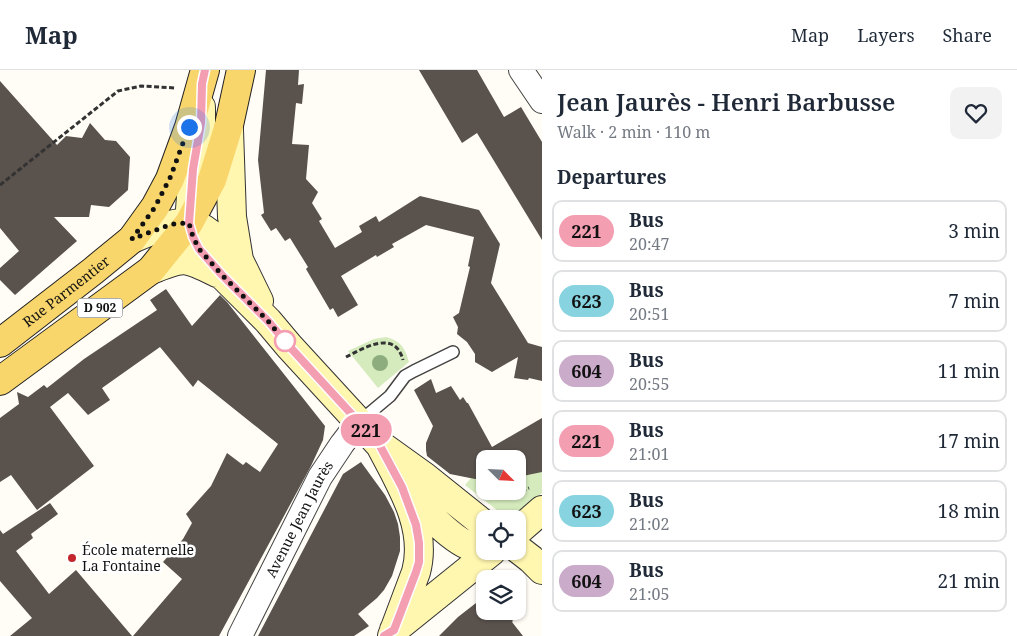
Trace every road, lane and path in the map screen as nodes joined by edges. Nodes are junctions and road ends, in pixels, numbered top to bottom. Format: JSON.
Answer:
{"nodes":[{"id":1,"x":241,"y":70,"type":"edge"},
{"id":2,"x":521,"y":70,"type":"edge"},
{"id":3,"x":204,"y":77,"type":"edge"},
{"id":4,"x":173,"y":89,"type":"dead end"},
{"id":5,"x":542,"y":101,"type":"edge"},
{"id":6,"x":229,"y":124,"type":"junction"},
{"id":7,"x":0,"y":185,"type":"edge"},
{"id":8,"x":189,"y":223,"type":"junction"},
{"id":9,"x":132,"y":239,"type":"junction"},
{"id":10,"x":231,"y":268,"type":"junction"},
{"id":11,"x":151,"y":270,"type":"junction"},
{"id":12,"x":0,"y":343,"type":"edge"},
{"id":13,"x":454,"y":352,"type":"dead end"},
{"id":14,"x":346,"y":358,"type":"dead end"},
{"id":15,"x":405,"y":376,"type":"junction"},
{"id":16,"x":0,"y":381,"type":"edge"},
{"id":17,"x":359,"y":422,"type":"junction"},
{"id":18,"x":379,"y":444,"type":"junction"},
{"id":19,"x":402,"y":487,"type":"junction"},
{"id":20,"x":526,"y":491,"type":"edge"},
{"id":21,"x":537,"y":499,"type":"edge"},
{"id":22,"x":476,"y":518,"type":"edge"},
{"id":23,"x":526,"y":518,"type":"edge"},
{"id":24,"x":476,"y":547,"type":"edge"},
{"id":25,"x":526,"y":555,"type":"edge"},
{"id":26,"x":481,"y":560,"type":"edge"},
{"id":27,"x":542,"y":570,"type":"edge"},
{"id":28,"x":390,"y":634,"type":"edge"},
{"id":29,"x":240,"y":636,"type":"edge"}],
"edges":[{"from":1,"to":6,"type":"main road","number":"D 902"},
{"from":2,"to":5,"type":"street"},
{"from":3,"to":8,"type":"main road"},
{"from":3,"to":9,"type":"main road","number":"D 902"},
{"from":4,"to":7,"type":"path"},
{"from":6,"to":8,"type":"main road","number":"D 902"},
{"from":6,"to":10,"type":"main road"},
{"from":8,"to":9,"type":"main road"},
{"from":8,"to":10,"type":"main road"},
{"from":8,"to":11,"type":"main road","number":"D 902"},
{"from":9,"to":12,"type":"main road","name":"Rue Parmentier","number":"D 902"},
{"from":10,"to":11,"type":"main road"},
{"from":10,"to":17,"type":"main road"},
{"from":11,"to":16,"type":"main road","number":"D 902"},
{"from":13,"to":15,"type":"lane"},
{"from":14,"to":15,"type":"path"},
{"from":15,"to":17,"type":"lane"},
{"from":17,"to":18,"type":"main road"},
{"from":17,"to":29,"type":"street","name":"Avenue Jean Jaurès"},
{"from":18,"to":19,"type":"main road"},
{"from":18,"to":22,"type":"main road"},
{"from":19,"to":24,"type":"main road"},
{"from":19,"to":28,"type":"main road"},
{"from":20,"to":21,"type":"path"},
{"from":21,"to":23,"type":"main road"},
{"from":25,"to":27,"type":"main road"},
{"from":26,"to":28,"type":"main road"}]}
